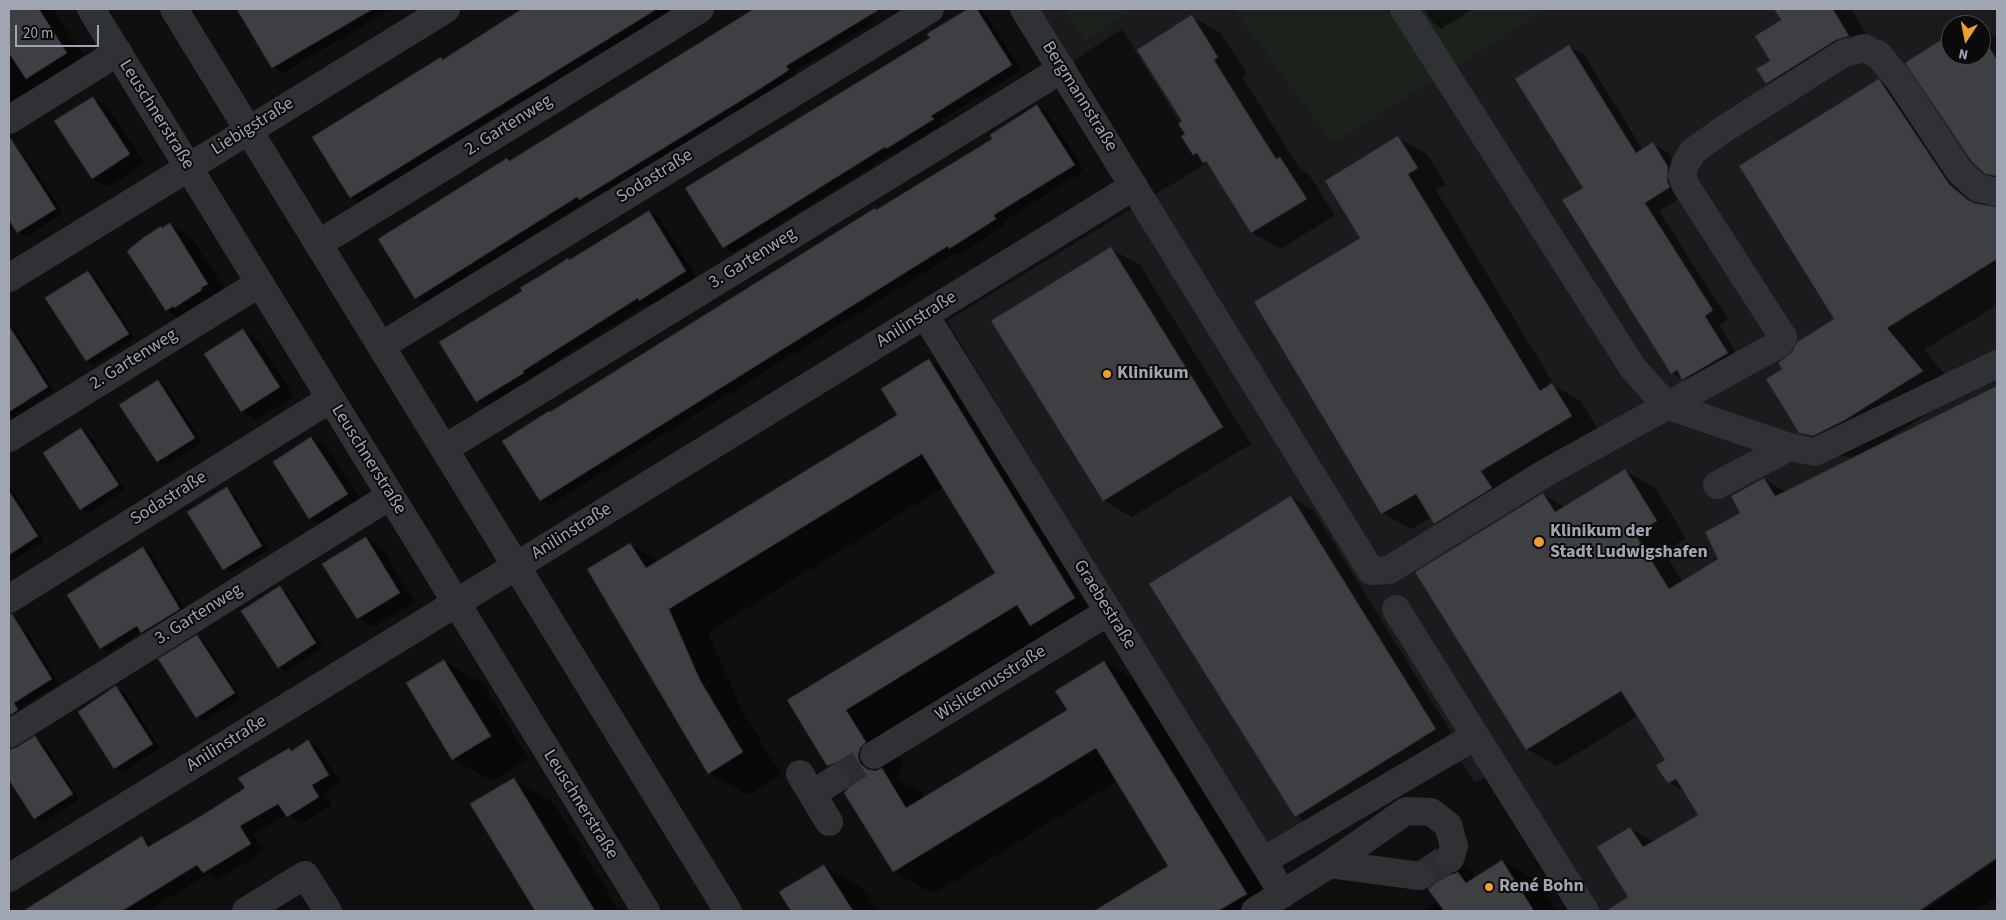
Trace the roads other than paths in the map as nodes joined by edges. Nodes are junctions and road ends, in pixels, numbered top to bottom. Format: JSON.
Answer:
{"nodes":[{"id":1,"x":91,"y":9,"type":"edge"},
{"id":2,"x":446,"y":9,"type":"edge"},
{"id":3,"x":700,"y":9,"type":"edge"},
{"id":4,"x":930,"y":9,"type":"edge"},
{"id":5,"x":1024,"y":9,"type":"edge"},
{"id":6,"x":1404,"y":9,"type":"edge"},
{"id":7,"x":179,"y":10,"type":"edge"},
{"id":8,"x":118,"y":52,"type":"junction"},
{"id":9,"x":1062,"y":69,"type":"junction"},
{"id":10,"x":9,"y":120,"type":"edge"},
{"id":11,"x":248,"y":130,"type":"junction"},
{"id":12,"x":188,"y":167,"type":"junction"},
{"id":13,"x":1134,"y":186,"type":"junction"},
{"id":14,"x":1997,"y":192,"type":"edge"},
{"id":15,"x":318,"y":244,"type":"junction"},
{"id":16,"x":9,"y":278,"type":"edge"},
{"id":17,"x":260,"y":283,"type":"junction"},
{"id":18,"x":925,"y":315,"type":"junction"},
{"id":19,"x":381,"y":346,"type":"junction"},
{"id":20,"x":1997,"y":364,"type":"edge"},
{"id":21,"x":330,"y":399,"type":"junction"},
{"id":22,"x":1666,"y":405,"type":"junction"},
{"id":23,"x":9,"y":438,"type":"edge"},
{"id":24,"x":1790,"y":448,"type":"junction"},
{"id":25,"x":444,"y":449,"type":"junction"},
{"id":26,"x":1717,"y":485,"type":"dead end"},
{"id":27,"x":390,"y":496,"type":"junction"},
{"id":28,"x":516,"y":566,"type":"junction"},
{"id":29,"x":9,"y":599,"type":"edge"},
{"id":30,"x":456,"y":603,"type":"junction"},
{"id":31,"x":1396,"y":609,"type":"dead end"},
{"id":32,"x":1108,"y":612,"type":"junction"},
{"id":33,"x":9,"y":734,"type":"edge"},
{"id":34,"x":1474,"y":736,"type":"junction"},
{"id":35,"x":874,"y":755,"type":"tunnel mouth"},
{"id":36,"x":836,"y":779,"type":"tunnel mouth"},
{"id":37,"x":829,"y":822,"type":"dead end"},
{"id":38,"x":1450,"y":859,"type":"dead end"},
{"id":39,"x":1263,"y":861,"type":"junction"},
{"id":40,"x":1330,"y":864,"type":"junction"},
{"id":41,"x":1420,"y":876,"type":"tunnel mouth"},
{"id":42,"x":9,"y":878,"type":"edge"},
{"id":43,"x":1283,"y":894,"type":"junction"},
{"id":44,"x":246,"y":911,"type":"edge"},
{"id":45,"x":328,"y":911,"type":"edge"},
{"id":46,"x":646,"y":911,"type":"edge"},
{"id":47,"x":728,"y":911,"type":"edge"},
{"id":48,"x":1255,"y":911,"type":"edge"},
{"id":49,"x":1585,"y":911,"type":"edge"}],
"edges":[{"from":1,"to":8,"type":"street","name":"Leuschnerstraße"},
{"from":2,"to":11,"type":"street","name":"Liebigstraße"},
{"from":3,"to":15,"type":"street","name":"2. Gartenweg"},
{"from":4,"to":19,"type":"street","name":"Sodastraße"},
{"from":5,"to":9,"type":"street","name":"Bergmannstraße"},
{"from":6,"to":22,"type":"street"},
{"from":7,"to":11,"type":"street"},
{"from":8,"to":10,"type":"street"},
{"from":8,"to":12,"type":"street","name":"Leuschnerstraße"},
{"from":9,"to":13,"type":"street","name":"Bergmannstraße"},
{"from":9,"to":25,"type":"street","name":"3. Gartenweg"},
{"from":11,"to":12,"type":"street","name":"Liebigstraße"},
{"from":11,"to":15,"type":"street"},
{"from":12,"to":16,"type":"street","name":"Liebigstraße"},
{"from":12,"to":17,"type":"street","name":"Leuschnerstraße"},
{"from":13,"to":18,"type":"street","name":"Anilinstraße"},
{"from":13,"to":22,"type":"street","name":"Bergmannstraße"},
{"from":14,"to":22,"type":"street"},
{"from":15,"to":19,"type":"street"},
{"from":17,"to":21,"type":"street","name":"Leuschnerstraße"},
{"from":17,"to":23,"type":"street","name":"2. Gartenweg"},
{"from":18,"to":28,"type":"street","name":"Anilinstraße"},
{"from":18,"to":32,"type":"street","name":"Graebestraße"},
{"from":19,"to":25,"type":"street"},
{"from":20,"to":24,"type":"street"},
{"from":21,"to":27,"type":"street","name":"Leuschnerstraße"},
{"from":21,"to":29,"type":"street","name":"Sodastraße"},
{"from":22,"to":24,"type":"street"},
{"from":24,"to":26,"type":"street"},
{"from":25,"to":28,"type":"street"},
{"from":27,"to":30,"type":"street","name":"Leuschnerstraße"},
{"from":27,"to":33,"type":"street","name":"3. Gartenweg"},
{"from":28,"to":30,"type":"street","name":"Anilinstraße"},
{"from":28,"to":47,"type":"street"},
{"from":30,"to":42,"type":"street","name":"Anilinstraße"},
{"from":30,"to":46,"type":"street","name":"Leuschnerstraße"},
{"from":31,"to":34,"type":"street"},
{"from":32,"to":35,"type":"street","name":"Wislicenusstraße"},
{"from":32,"to":39,"type":"street","name":"Graebestraße"},
{"from":34,"to":39,"type":"street"},
{"from":34,"to":49,"type":"street"},
{"from":36,"to":37,"type":"street"},
{"from":38,"to":40,"type":"street"},
{"from":39,"to":43,"type":"street","name":"Graebestraße"},
{"from":40,"to":41,"type":"street"},
{"from":40,"to":43,"type":"street"},
{"from":43,"to":48,"type":"street"},
{"from":44,"to":45,"type":"street"}]}
